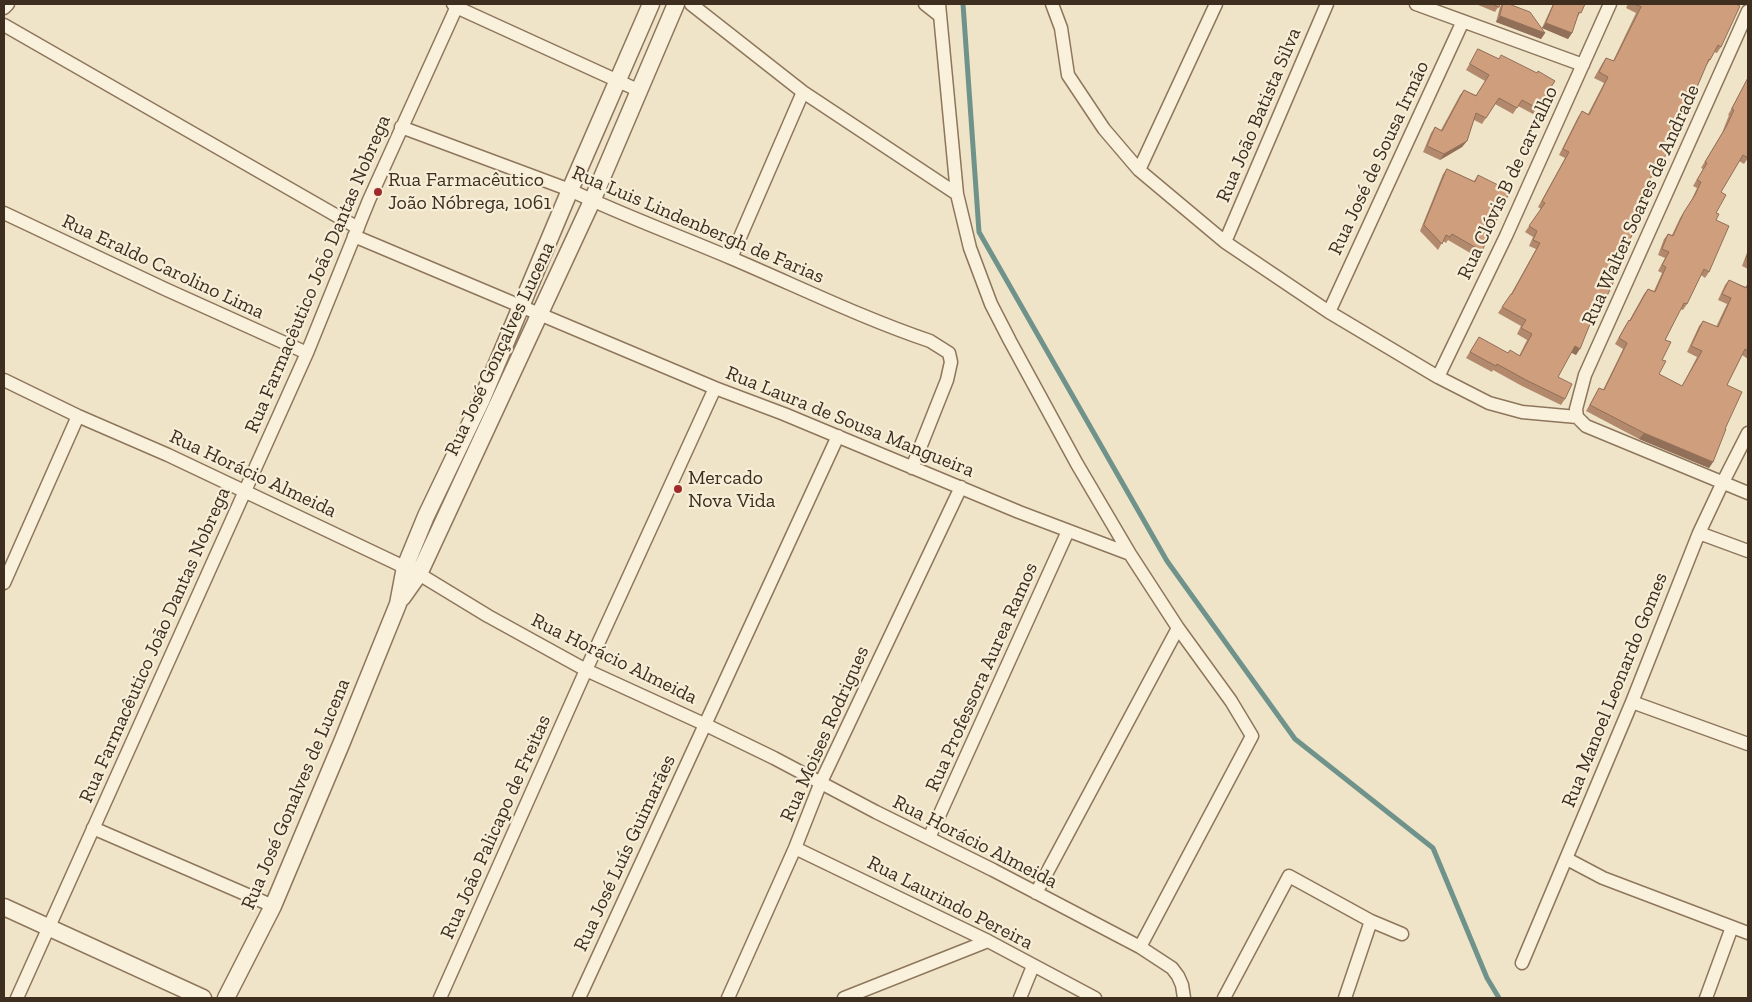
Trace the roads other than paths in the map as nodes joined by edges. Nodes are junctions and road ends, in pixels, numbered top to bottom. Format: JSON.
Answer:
{"nodes":[{"id":1,"x":8,"y":4,"type":"edge"},
{"id":2,"x":651,"y":4,"type":"edge"},
{"id":3,"x":676,"y":4,"type":"edge"},
{"id":4,"x":691,"y":4,"type":"edge"},
{"id":5,"x":924,"y":4,"type":"edge"},
{"id":6,"x":1052,"y":4,"type":"edge"},
{"id":7,"x":1216,"y":4,"type":"edge"},
{"id":8,"x":1327,"y":4,"type":"edge"},
{"id":9,"x":1416,"y":4,"type":"edge"},
{"id":10,"x":1610,"y":4,"type":"edge"},
{"id":11,"x":456,"y":5,"type":"edge"},
{"id":12,"x":4,"y":8,"type":"edge"},
{"id":13,"x":939,"y":9,"type":"edge"},
{"id":14,"x":1748,"y":11,"type":"edge"},
{"id":15,"x":1463,"y":21,"type":"junction"},
{"id":16,"x":4,"y":25,"type":"edge"},
{"id":17,"x":1583,"y":65,"type":"junction"},
{"id":18,"x":617,"y":81,"type":"junction"},
{"id":19,"x":640,"y":90,"type":"junction"},
{"id":20,"x":803,"y":92,"type":"junction"},
{"id":21,"x":401,"y":127,"type":"junction"},
{"id":22,"x":1140,"y":170,"type":"junction"},
{"id":23,"x":570,"y":190,"type":"junction"},
{"id":24,"x":957,"y":194,"type":"junction"},
{"id":25,"x":592,"y":201,"type":"junction"},
{"id":26,"x":4,"y":213,"type":"edge"},
{"id":27,"x":356,"y":232,"type":"junction"},
{"id":28,"x":1225,"y":242,"type":"junction"},
{"id":29,"x":731,"y":258,"type":"junction"},
{"id":30,"x":521,"y":306,"type":"junction"},
{"id":31,"x":1329,"y":312,"type":"junction"},
{"id":32,"x":539,"y":314,"type":"junction"},
{"id":33,"x":307,"y":353,"type":"junction"},
{"id":34,"x":1438,"y":377,"type":"junction"},
{"id":35,"x":4,"y":380,"type":"edge"},
{"id":36,"x":715,"y":388,"type":"junction"},
{"id":37,"x":78,"y":416,"type":"junction"},
{"id":38,"x":1577,"y":417,"type":"junction"},
{"id":39,"x":1748,"y":433,"type":"edge"},
{"id":40,"x":838,"y":436,"type":"junction"},
{"id":41,"x":912,"y":468,"type":"junction"},
{"id":42,"x":1723,"y":482,"type":"junction"},
{"id":43,"x":961,"y":488,"type":"junction"},
{"id":44,"x":244,"y":491,"type":"junction"},
{"id":45,"x":1748,"y":493,"type":"edge"},
{"id":46,"x":1068,"y":531,"type":"junction"},
{"id":47,"x":1699,"y":533,"type":"junction"},
{"id":48,"x":1748,"y":551,"type":"edge"},
{"id":49,"x":1130,"y":554,"type":"junction"},
{"id":50,"x":412,"y":570,"type":"junction"},
{"id":51,"x":4,"y":583,"type":"edge"},
{"id":52,"x":1178,"y":628,"type":"junction"},
{"id":53,"x":586,"y":670,"type":"junction"},
{"id":54,"x":1632,"y":702,"type":"junction"},
{"id":55,"x":704,"y":724,"type":"junction"},
{"id":56,"x":1748,"y":744,"type":"edge"},
{"id":57,"x":820,"y":782,"type":"junction"},
{"id":58,"x":94,"y":828,"type":"junction"},
{"id":59,"x":930,"y":838,"type":"junction"},
{"id":60,"x":795,"y":848,"type":"junction"},
{"id":61,"x":1567,"y":859,"type":"junction"},
{"id":62,"x":1036,"y":894,"type":"junction"},
{"id":63,"x":273,"y":906,"type":"junction"},
{"id":64,"x":4,"y":907,"type":"edge"},
{"id":65,"x":1371,"y":921,"type":"junction"},
{"id":66,"x":1732,"y":926,"type":"junction"},
{"id":67,"x":49,"y":928,"type":"junction"},
{"id":68,"x":1748,"y":933,"type":"edge"},
{"id":69,"x":1402,"y":934,"type":"dead end"},
{"id":70,"x":988,"y":941,"type":"junction"},
{"id":71,"x":1140,"y":947,"type":"junction"},
{"id":72,"x":1522,"y":963,"type":"dead end"},
{"id":73,"x":1033,"y":966,"type":"junction"},
{"id":74,"x":1090,"y":997,"type":"edge"},
{"id":75,"x":17,"y":998,"type":"edge"},
{"id":76,"x":204,"y":998,"type":"edge"},
{"id":77,"x":226,"y":998,"type":"edge"},
{"id":78,"x":440,"y":998,"type":"edge"},
{"id":79,"x":579,"y":998,"type":"edge"},
{"id":80,"x":728,"y":998,"type":"edge"},
{"id":81,"x":844,"y":998,"type":"edge"},
{"id":82,"x":1020,"y":998,"type":"edge"},
{"id":83,"x":1184,"y":998,"type":"edge"},
{"id":84,"x":1224,"y":998,"type":"edge"},
{"id":85,"x":1345,"y":998,"type":"edge"},
{"id":86,"x":1706,"y":998,"type":"edge"}],
"edges":[{"from":1,"to":12,"type":"street"},
{"from":2,"to":18,"type":"street","name":"Rua José Gonçalves Lucena"},
{"from":3,"to":19,"type":"street","name":"Rua José Gonçalves Lucena"},
{"from":4,"to":20,"type":"street"},
{"from":5,"to":13,"type":"street"},
{"from":6,"to":22,"type":"street"},
{"from":7,"to":22,"type":"street"},
{"from":8,"to":28,"type":"street","name":"Rua João Batista Silva"},
{"from":9,"to":15,"type":"street"},
{"from":10,"to":17,"type":"street","name":"Rua Clóvis B de carvalho"},
{"from":11,"to":18,"type":"street"},
{"from":11,"to":21,"type":"street","name":"Rua Farmacêutico João Dantas Nobrega"},
{"from":13,"to":24,"type":"street"},
{"from":14,"to":38,"type":"street","name":"Rua Walter Soares de Andrade"},
{"from":15,"to":17,"type":"street"},
{"from":15,"to":31,"type":"street","name":"Rua José de Sousa Irmão"},
{"from":16,"to":27,"type":"street","name":"Rua Laura de Sousa Mangueira"},
{"from":17,"to":34,"type":"street","name":"Rua Clóvis B de carvalho"},
{"from":18,"to":19,"type":"street"},
{"from":18,"to":23,"type":"street","name":"Rua José Gonçalves Lucena"},
{"from":19,"to":25,"type":"street","name":"Rua José Gonçalves Lucena"},
{"from":20,"to":24,"type":"street"},
{"from":20,"to":29,"type":"street"},
{"from":21,"to":23,"type":"street","name":"Rua Luis Lindenbergh de Farias"},
{"from":21,"to":27,"type":"street","name":"Rua Farmacêutico João Dantas Nobrega"},
{"from":22,"to":28,"type":"street"},
{"from":23,"to":25,"type":"street","name":"Rua Luis Lindenbergh de Farias"},
{"from":23,"to":30,"type":"street","name":"Rua José Gonçalves Lucena"},
{"from":24,"to":49,"type":"street"},
{"from":25,"to":29,"type":"street","name":"Rua Luis Lindenbergh de Farias"},
{"from":25,"to":32,"type":"street","name":"Rua José Gonçalves Lucena"},
{"from":26,"to":33,"type":"street","name":"Rua Eraldo Carolino Lima"},
{"from":27,"to":30,"type":"street","name":"Rua Laura de Sousa Mangueira"},
{"from":27,"to":33,"type":"street","name":"Rua Farmacêutico João Dantas Nobrega"},
{"from":28,"to":31,"type":"street"},
{"from":29,"to":41,"type":"street","name":"Rua Luis Lindenbergh de Farias"},
{"from":30,"to":32,"type":"street","name":"Rua Laura de Sousa Mangueira"},
{"from":30,"to":50,"type":"street","name":"Rua José Gonçalves Lucena"},
{"from":31,"to":34,"type":"street"},
{"from":32,"to":36,"type":"street","name":"Rua Laura de Sousa Mangueira"},
{"from":32,"to":50,"type":"street","name":"Rua José Gonçalves Lucena"},
{"from":33,"to":44,"type":"street","name":"Rua Farmacêutico João Dantas Nobrega"},
{"from":34,"to":38,"type":"street"},
{"from":35,"to":37,"type":"street","name":"Rua Horácio Almeida"},
{"from":36,"to":40,"type":"street","name":"Rua Laura de Sousa Mangueira"},
{"from":36,"to":53,"type":"street","name":"Rua João Palicapo de Freitas"},
{"from":37,"to":44,"type":"street","name":"Rua Horácio Almeida"},
{"from":37,"to":51,"type":"street"},
{"from":38,"to":42,"type":"street"},
{"from":39,"to":42,"type":"street","name":"Rua Manoel Leonardo Gomes"},
{"from":40,"to":41,"type":"street","name":"Rua Laura de Sousa Mangueira"},
{"from":40,"to":55,"type":"street","name":"Rua José Luís Guimarães"},
{"from":41,"to":43,"type":"street","name":"Rua Laura de Sousa Mangueira"},
{"from":42,"to":45,"type":"street"},
{"from":42,"to":47,"type":"street","name":"Rua Manoel Leonardo Gomes"},
{"from":43,"to":46,"type":"street","name":"Rua Laura de Sousa Mangueira"},
{"from":43,"to":57,"type":"street","name":"Rua Moises Rodrigues"},
{"from":44,"to":50,"type":"street","name":"Rua Horácio Almeida"},
{"from":44,"to":58,"type":"street","name":"Rua Farmacêutico João Dantas Nobrega"},
{"from":46,"to":49,"type":"street","name":"Rua Laura de Sousa Mangueira"},
{"from":46,"to":59,"type":"street","name":"Rua Professora Aurea Ramos"},
{"from":47,"to":48,"type":"street"},
{"from":47,"to":54,"type":"street","name":"Rua Manoel Leonardo Gomes"},
{"from":49,"to":52,"type":"street"},
{"from":50,"to":53,"type":"street","name":"Rua Horácio Almeida"},
{"from":50,"to":63,"type":"street","name":"Rua José Gonalves de Lucena"},
{"from":52,"to":62,"type":"street"},
{"from":52,"to":71,"type":"street"},
{"from":53,"to":55,"type":"street","name":"Rua Horácio Almeida"},
{"from":53,"to":78,"type":"street","name":"Rua João Palicapo de Freitas"},
{"from":54,"to":56,"type":"street"},
{"from":54,"to":61,"type":"street","name":"Rua Manoel Leonardo Gomes"},
{"from":55,"to":57,"type":"street","name":"Rua Horácio Almeida"},
{"from":55,"to":79,"type":"street","name":"Rua José Luís Guimarães"},
{"from":57,"to":59,"type":"street","name":"Rua Horácio Almeida"},
{"from":57,"to":60,"type":"street","name":"Rua Moises Rodrigues"},
{"from":58,"to":63,"type":"street"},
{"from":58,"to":67,"type":"street","name":"Rua Farmacêutico João Dantas Nobrega"},
{"from":59,"to":62,"type":"street","name":"Rua Horácio Almeida"},
{"from":60,"to":70,"type":"street","name":"Rua Laurindo Pereira"},
{"from":60,"to":80,"type":"street","name":"Rua Moises Rodrigues"},
{"from":61,"to":66,"type":"street"},
{"from":61,"to":72,"type":"street","name":"Rua Manoel Leonardo Gomes"},
{"from":62,"to":71,"type":"street","name":"Rua Horácio Almeida"},
{"from":63,"to":77,"type":"street","name":"Rua José Gonalves de Lucena"},
{"from":64,"to":67,"type":"street"},
{"from":65,"to":69,"type":"street"},
{"from":65,"to":84,"type":"street"},
{"from":65,"to":85,"type":"street"},
{"from":66,"to":68,"type":"street"},
{"from":66,"to":86,"type":"street"},
{"from":67,"to":75,"type":"street","name":"Rua Farmacêutico João Dantas Nobrega"},
{"from":67,"to":76,"type":"street"},
{"from":70,"to":73,"type":"street","name":"Rua Laurindo Pereira"},
{"from":70,"to":81,"type":"street"},
{"from":71,"to":83,"type":"street","name":"Rua Horácio Almeida"},
{"from":73,"to":74,"type":"street","name":"Rua Laurindo Pereira"},
{"from":73,"to":82,"type":"street"}]}
